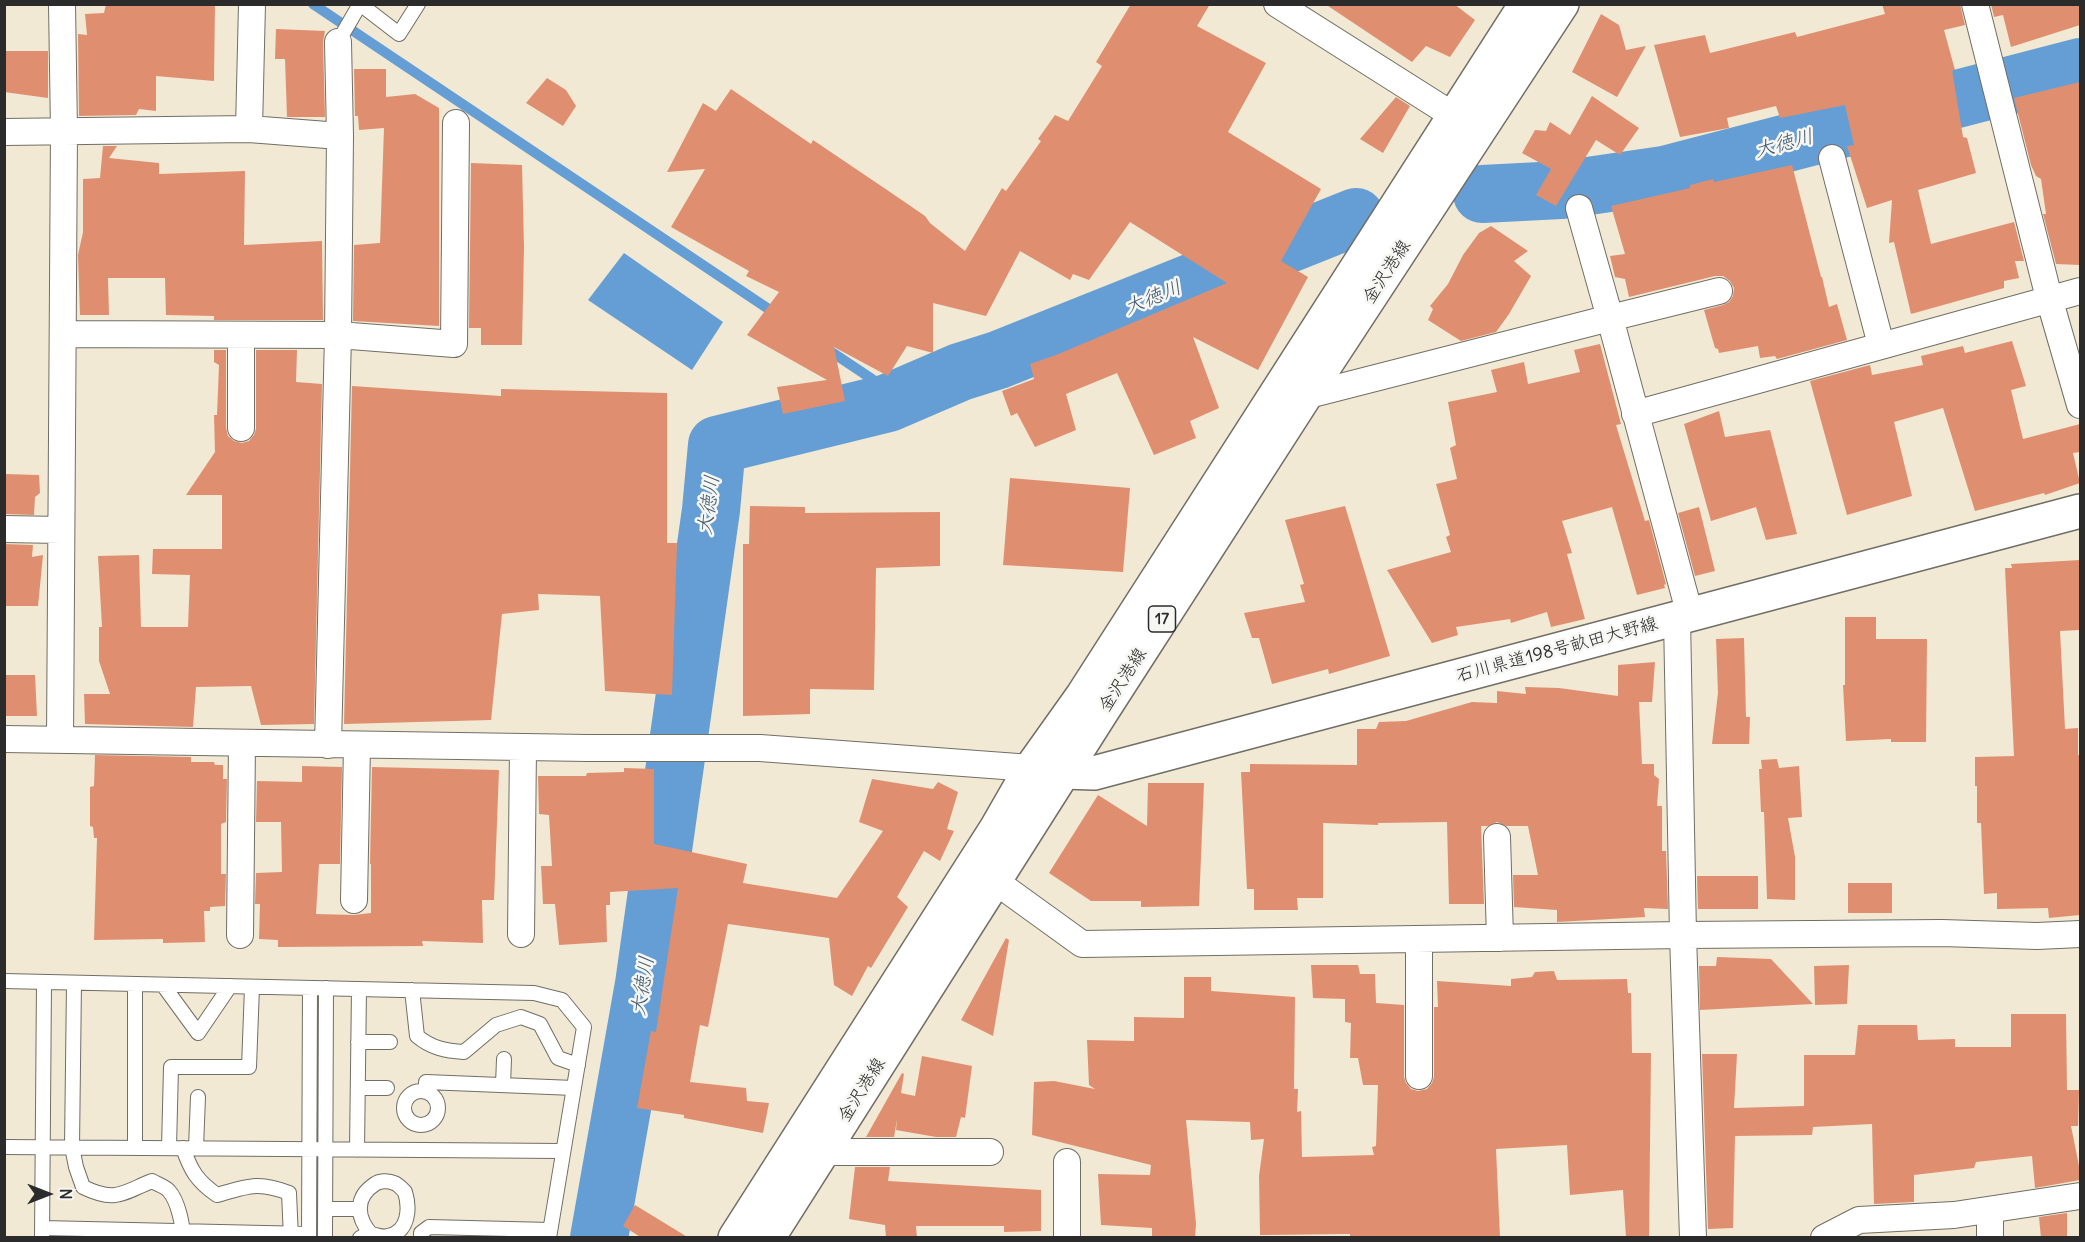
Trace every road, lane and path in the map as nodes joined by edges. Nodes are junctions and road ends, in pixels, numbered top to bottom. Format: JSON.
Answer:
{"nodes":[{"id":1,"x":62,"y":4,"type":"edge"},
{"id":2,"x":252,"y":4,"type":"edge"},
{"id":3,"x":418,"y":4,"type":"edge"},
{"id":4,"x":1277,"y":4,"type":"edge"},
{"id":5,"x":1526,"y":4,"type":"edge"},
{"id":6,"x":1562,"y":4,"type":"edge"},
{"id":7,"x":1975,"y":4,"type":"edge"},
{"id":8,"x":359,"y":6,"type":"edge"},
{"id":9,"x":338,"y":42,"type":"joint"},
{"id":10,"x":1454,"y":116,"type":"junction"},
{"id":11,"x":456,"y":123,"type":"dead end"},
{"id":12,"x":249,"y":129,"type":"junction"},
{"id":13,"x":64,"y":131,"type":"junction"},
{"id":14,"x":4,"y":132,"type":"edge"},
{"id":15,"x":340,"y":136,"type":"junction"},
{"id":16,"x":1832,"y":158,"type":"dead end"},
{"id":17,"x":1579,"y":208,"type":"dead end"},
{"id":18,"x":1719,"y":291,"type":"dead end"},
{"id":19,"x":2080,"y":291,"type":"edge"},
{"id":20,"x":2049,"y":298,"type":"junction"},
{"id":21,"x":1610,"y":318,"type":"junction"},
{"id":22,"x":63,"y":334,"type":"junction"},
{"id":23,"x":241,"y":335,"type":"junction"},
{"id":24,"x":338,"y":335,"type":"junction"},
{"id":25,"x":1881,"y":345,"type":"junction"},
{"id":26,"x":1294,"y":389,"type":"junction"},
{"id":27,"x":2080,"y":405,"type":"edge"},
{"id":28,"x":1635,"y":414,"type":"junction"},
{"id":29,"x":241,"y":428,"type":"dead end"},
{"id":30,"x":2080,"y":511,"type":"edge"},
{"id":31,"x":4,"y":529,"type":"edge"},
{"id":32,"x":62,"y":530,"type":"junction"},
{"id":33,"x":1684,"y":616,"type":"junction"},
{"id":34,"x":4,"y":739,"type":"edge"},
{"id":35,"x":60,"y":740,"type":"junction"},
{"id":36,"x":242,"y":743,"type":"junction"},
{"id":37,"x":328,"y":744,"type":"junction"},
{"id":38,"x":357,"y":745,"type":"junction"},
{"id":39,"x":523,"y":747,"type":"junction"},
{"id":40,"x":1031,"y":768,"type":"junction"},
{"id":41,"x":1064,"y":772,"type":"junction"},
{"id":42,"x":1497,"y":837,"type":"dead end"},
{"id":43,"x":984,"y":873,"type":"junction"},
{"id":44,"x":354,"y":900,"type":"dead end"},
{"id":45,"x":521,"y":934,"type":"dead end"},
{"id":46,"x":2080,"y":934,"type":"edge"},
{"id":47,"x":240,"y":935,"type":"dead end"},
{"id":48,"x":1683,"y":935,"type":"junction"},
{"id":49,"x":1500,"y":938,"type":"junction"},
{"id":50,"x":1419,"y":940,"type":"junction"},
{"id":51,"x":4,"y":981,"type":"edge"},
{"id":52,"x":44,"y":982,"type":"junction"},
{"id":53,"x":75,"y":983,"type":"junction"},
{"id":54,"x":135,"y":984,"type":"junction"},
{"id":55,"x":163,"y":985,"type":"junction"},
{"id":56,"x":230,"y":986,"type":"junction"},
{"id":57,"x":252,"y":987,"type":"junction"},
{"id":58,"x":310,"y":988,"type":"junction"},
{"id":59,"x":326,"y":988,"type":"junction"},
{"id":60,"x":359,"y":989,"type":"junction"},
{"id":61,"x":412,"y":990,"type":"junction"},
{"id":62,"x":358,"y":1042,"type":"junction"},
{"id":63,"x":390,"y":1042,"type":"dead end"},
{"id":64,"x":504,"y":1059,"type":"dead end"},
{"id":65,"x":578,"y":1065,"type":"junction"},
{"id":66,"x":1419,"y":1076,"type":"dead end"},
{"id":67,"x":503,"y":1085,"type":"junction"},
{"id":68,"x":358,"y":1088,"type":"junction"},
{"id":69,"x":387,"y":1088,"type":"dead end"},
{"id":70,"x":574,"y":1088,"type":"junction"},
{"id":71,"x":426,"y":1092,"type":"dead end"},
{"id":72,"x":198,"y":1097,"type":"dead end"},
{"id":73,"x":810,"y":1144,"type":"junction"},
{"id":74,"x":4,"y":1147,"type":"edge"},
{"id":75,"x":43,"y":1147,"type":"junction"},
{"id":76,"x":72,"y":1147,"type":"junction"},
{"id":77,"x":135,"y":1148,"type":"junction"},
{"id":78,"x":183,"y":1148,"type":"junction"},
{"id":79,"x":309,"y":1148,"type":"junction"},
{"id":80,"x":325,"y":1149,"type":"junction"},
{"id":81,"x":357,"y":1150,"type":"junction"},
{"id":82,"x":563,"y":1151,"type":"junction"},
{"id":83,"x":990,"y":1152,"type":"dead end"},
{"id":84,"x":1067,"y":1162,"type":"dead end"},
{"id":85,"x":2080,"y":1196,"type":"edge"},
{"id":86,"x":325,"y":1209,"type":"junction"},
{"id":87,"x":359,"y":1209,"type":"junction"},
{"id":88,"x":1990,"y":1210,"type":"junction"},
{"id":89,"x":409,"y":1215,"type":"junction"},
{"id":90,"x":425,"y":1232,"type":"edge"},
{"id":91,"x":42,"y":1233,"type":"edge"},
{"id":92,"x":127,"y":1234,"type":"edge"},
{"id":93,"x":183,"y":1234,"type":"edge"},
{"id":94,"x":549,"y":1234,"type":"edge"},
{"id":95,"x":291,"y":1236,"type":"edge"},
{"id":96,"x":309,"y":1236,"type":"edge"},
{"id":97,"x":366,"y":1236,"type":"edge"},
{"id":98,"x":325,"y":1238,"type":"edge"},
{"id":99,"x":735,"y":1238,"type":"edge"},
{"id":100,"x":768,"y":1238,"type":"edge"},
{"id":101,"x":1066,"y":1238,"type":"edge"},
{"id":102,"x":1693,"y":1238,"type":"edge"},
{"id":103,"x":1824,"y":1238,"type":"edge"},
{"id":104,"x":1990,"y":1238,"type":"edge"}],
"edges":[{"from":1,"to":13,"type":"street"},
{"from":2,"to":12,"type":"street"},
{"from":3,"to":8,"type":"lane"},
{"from":4,"to":10,"type":"street"},
{"from":5,"to":10,"type":"main road","name":"金沢港線","number":"17"},
{"from":6,"to":26,"type":"main road","name":"金沢港線","number":"17"},
{"from":7,"to":20,"type":"street"},
{"from":8,"to":9,"type":"lane"},
{"from":9,"to":15,"type":"street"},
{"from":10,"to":26,"type":"main road","name":"金沢港線","number":"17"},
{"from":11,"to":24,"type":"street"},
{"from":12,"to":13,"type":"street"},
{"from":12,"to":15,"type":"street"},
{"from":13,"to":14,"type":"street"},
{"from":13,"to":22,"type":"street"},
{"from":15,"to":24,"type":"street"},
{"from":16,"to":25,"type":"street"},
{"from":17,"to":21,"type":"street"},
{"from":18,"to":21,"type":"street"},
{"from":19,"to":20,"type":"street"},
{"from":20,"to":25,"type":"street"},
{"from":20,"to":27,"type":"street"},
{"from":21,"to":26,"type":"street"},
{"from":21,"to":28,"type":"street"},
{"from":22,"to":23,"type":"street"},
{"from":22,"to":32,"type":"street"},
{"from":23,"to":24,"type":"street"},
{"from":23,"to":29,"type":"street"},
{"from":24,"to":37,"type":"street"},
{"from":25,"to":28,"type":"street"},
{"from":26,"to":40,"type":"main road","name":"金沢港線","number":"17"},
{"from":26,"to":41,"type":"main road","name":"金沢港線","number":"17"},
{"from":28,"to":33,"type":"street"},
{"from":30,"to":33,"type":"main road","name":"石川県道198号畝田大野線"},
{"from":31,"to":32,"type":"street"},
{"from":32,"to":35,"type":"street"},
{"from":33,"to":41,"type":"main road","name":"石川県道198号畝田大野線"},
{"from":33,"to":48,"type":"street"},
{"from":34,"to":35,"type":"street"},
{"from":35,"to":36,"type":"street"},
{"from":36,"to":37,"type":"street"},
{"from":36,"to":47,"type":"street"},
{"from":37,"to":38,"type":"street"},
{"from":38,"to":39,"type":"street"},
{"from":38,"to":44,"type":"street"},
{"from":39,"to":40,"type":"street"},
{"from":39,"to":45,"type":"street"},
{"from":40,"to":41,"type":"main road","name":"石川県道198号畝田大野線"},
{"from":40,"to":43,"type":"main road","name":"金沢港線","number":"17"},
{"from":41,"to":43,"type":"main road","name":"金沢港線","number":"17"},
{"from":42,"to":49,"type":"street"},
{"from":43,"to":50,"type":"street"},
{"from":43,"to":73,"type":"main road","name":"金沢港線","number":"17"},
{"from":46,"to":48,"type":"street"},
{"from":48,"to":49,"type":"street"},
{"from":48,"to":102,"type":"street"},
{"from":49,"to":50,"type":"street"},
{"from":50,"to":66,"type":"street"},
{"from":51,"to":52,"type":"lane"},
{"from":52,"to":53,"type":"lane"},
{"from":52,"to":75,"type":"lane"},
{"from":53,"to":54,"type":"lane"},
{"from":53,"to":76,"type":"lane"},
{"from":54,"to":55,"type":"lane"},
{"from":54,"to":77,"type":"lane"},
{"from":55,"to":56,"type":"lane"},
{"from":55,"to":56,"type":"lane"},
{"from":56,"to":57,"type":"lane"},
{"from":57,"to":58,"type":"lane"},
{"from":57,"to":78,"type":"lane"},
{"from":58,"to":59,"type":"lane"},
{"from":58,"to":79,"type":"lane"},
{"from":59,"to":60,"type":"lane"},
{"from":59,"to":80,"type":"lane"},
{"from":60,"to":61,"type":"lane"},
{"from":60,"to":62,"type":"lane"},
{"from":61,"to":65,"type":"lane"},
{"from":61,"to":65,"type":"lane"},
{"from":62,"to":63,"type":"lane"},
{"from":62,"to":68,"type":"lane"},
{"from":64,"to":67,"type":"lane"},
{"from":65,"to":70,"type":"lane"},
{"from":67,"to":70,"type":"lane"},
{"from":67,"to":71,"type":"lane"},
{"from":68,"to":69,"type":"lane"},
{"from":68,"to":81,"type":"lane"},
{"from":70,"to":82,"type":"lane"},
{"from":72,"to":78,"type":"lane"},
{"from":73,"to":83,"type":"street"},
{"from":73,"to":99,"type":"main road","name":"金沢港線","number":"17"},
{"from":73,"to":100,"type":"main road","name":"金沢港線","number":"17"},
{"from":74,"to":75,"type":"lane"},
{"from":75,"to":76,"type":"lane"},
{"from":75,"to":91,"type":"lane"},
{"from":76,"to":77,"type":"lane"},
{"from":76,"to":93,"type":"lane"},
{"from":77,"to":78,"type":"lane"},
{"from":78,"to":79,"type":"lane"},
{"from":78,"to":95,"type":"lane"},
{"from":79,"to":80,"type":"lane"},
{"from":79,"to":96,"type":"lane"},
{"from":80,"to":81,"type":"lane"},
{"from":80,"to":86,"type":"lane"},
{"from":81,"to":82,"type":"lane"},
{"from":82,"to":94,"type":"lane"},
{"from":84,"to":101,"type":"street"},
{"from":85,"to":88,"type":"street"},
{"from":86,"to":87,"type":"lane"},
{"from":86,"to":98,"type":"lane"},
{"from":87,"to":89,"type":"lane"},
{"from":87,"to":97,"type":"lane"},
{"from":88,"to":103,"type":"street"},
{"from":88,"to":104,"type":"street"},
{"from":89,"to":90,"type":"lane"},
{"from":89,"to":97,"type":"lane"},
{"from":90,"to":94,"type":"lane"},
{"from":91,"to":92,"type":"lane"},
{"from":92,"to":93,"type":"lane"},
{"from":93,"to":95,"type":"lane"},
{"from":95,"to":96,"type":"lane"}]}
